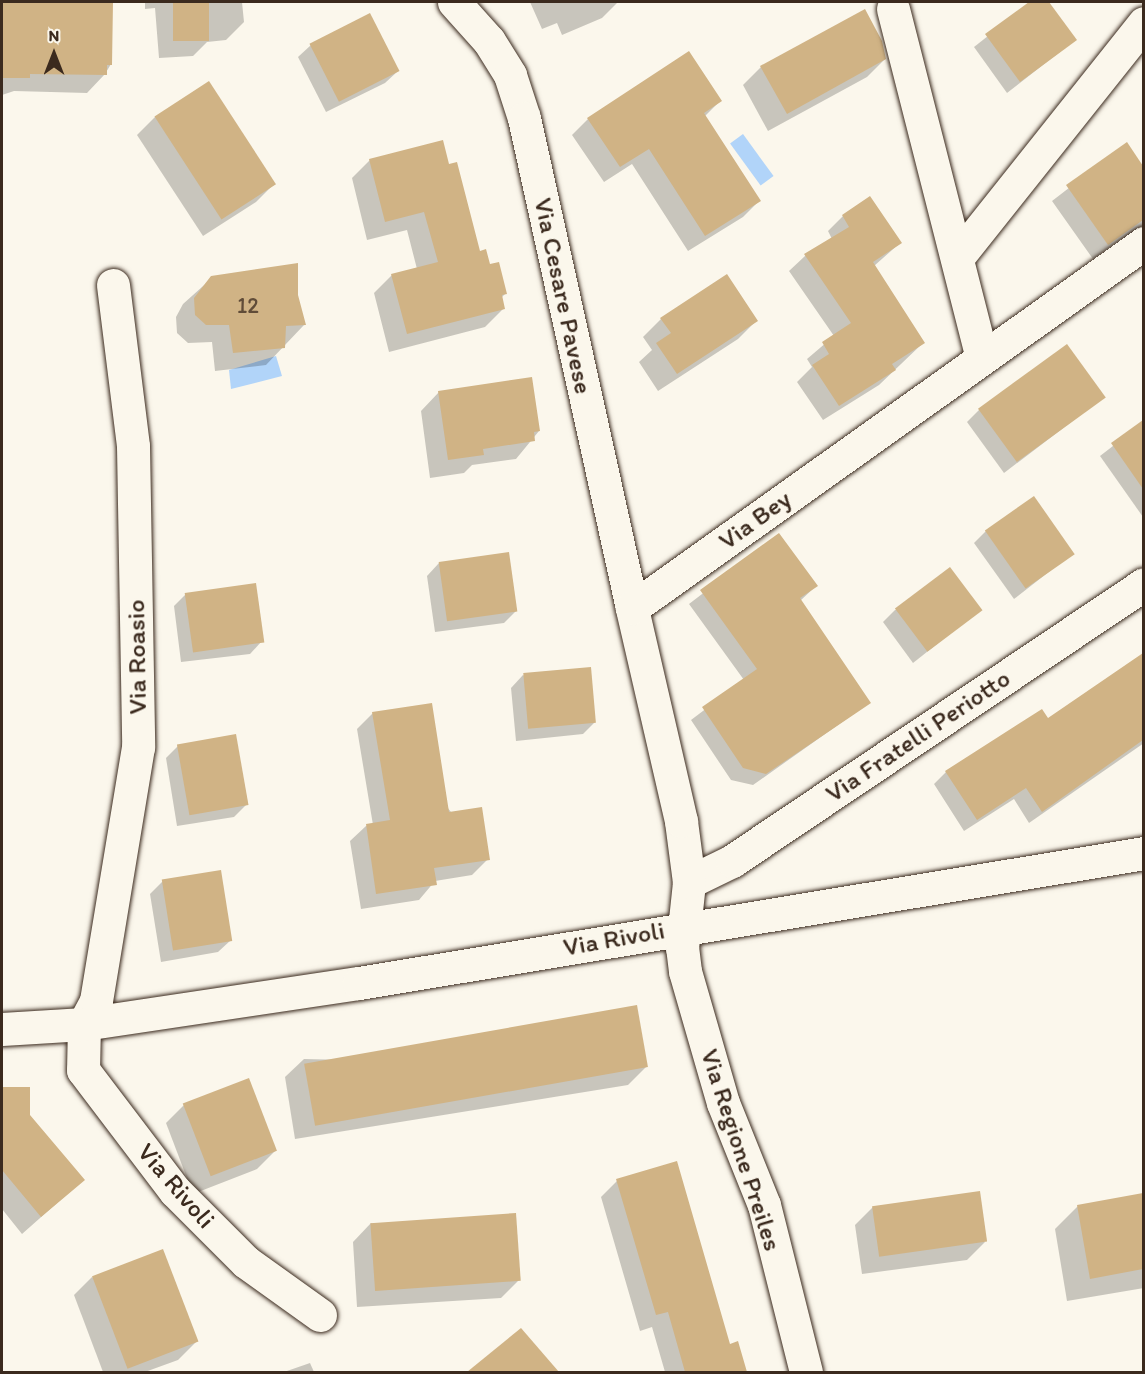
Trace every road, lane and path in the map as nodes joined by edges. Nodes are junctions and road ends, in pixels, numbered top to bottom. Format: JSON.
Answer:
{"nodes":[{"id":1,"x":454,"y":2,"type":"edge"},
{"id":2,"x":893,"y":9,"type":"dead end"},
{"id":3,"x":1143,"y":23,"type":"edge"},
{"id":4,"x":1143,"y":243,"type":"edge"},
{"id":5,"x":957,"y":258,"type":"junction"},
{"id":6,"x":113,"y":285,"type":"dead end"},
{"id":7,"x":982,"y":358,"type":"junction"},
{"id":8,"x":1143,"y":584,"type":"edge"},
{"id":9,"x":632,"y":608,"type":"junction"},
{"id":10,"x":1143,"y":853,"type":"edge"},
{"id":11,"x":689,"y":882,"type":"junction"},
{"id":12,"x":685,"y":927,"type":"junction"},
{"id":13,"x":84,"y":1024,"type":"junction"},
{"id":14,"x":2,"y":1029,"type":"edge"},
{"id":15,"x":320,"y":1316,"type":"dead end"},
{"id":16,"x":806,"y":1372,"type":"edge"}],
"edges":[{"from":1,"to":9,"type":"street","name":"Via Cesare Pavese"},
{"from":2,"to":5,"type":"street"},
{"from":3,"to":5,"type":"street"},
{"from":4,"to":7,"type":"street","name":"Via Bey"},
{"from":5,"to":7,"type":"street"},
{"from":6,"to":13,"type":"street","name":"Via Roasio"},
{"from":7,"to":9,"type":"street","name":"Via Bey"},
{"from":8,"to":11,"type":"street","name":"Via Fratelli Periotto"},
{"from":9,"to":11,"type":"street"},
{"from":10,"to":12,"type":"street","name":"Via Rivoli"},
{"from":11,"to":12,"type":"street"},
{"from":12,"to":13,"type":"street","name":"Via Rivoli"},
{"from":12,"to":16,"type":"street","name":"Via Regione Preiles"},
{"from":13,"to":14,"type":"street","name":"Via Rivoli"},
{"from":13,"to":15,"type":"street","name":"Via Rivoli"}]}
